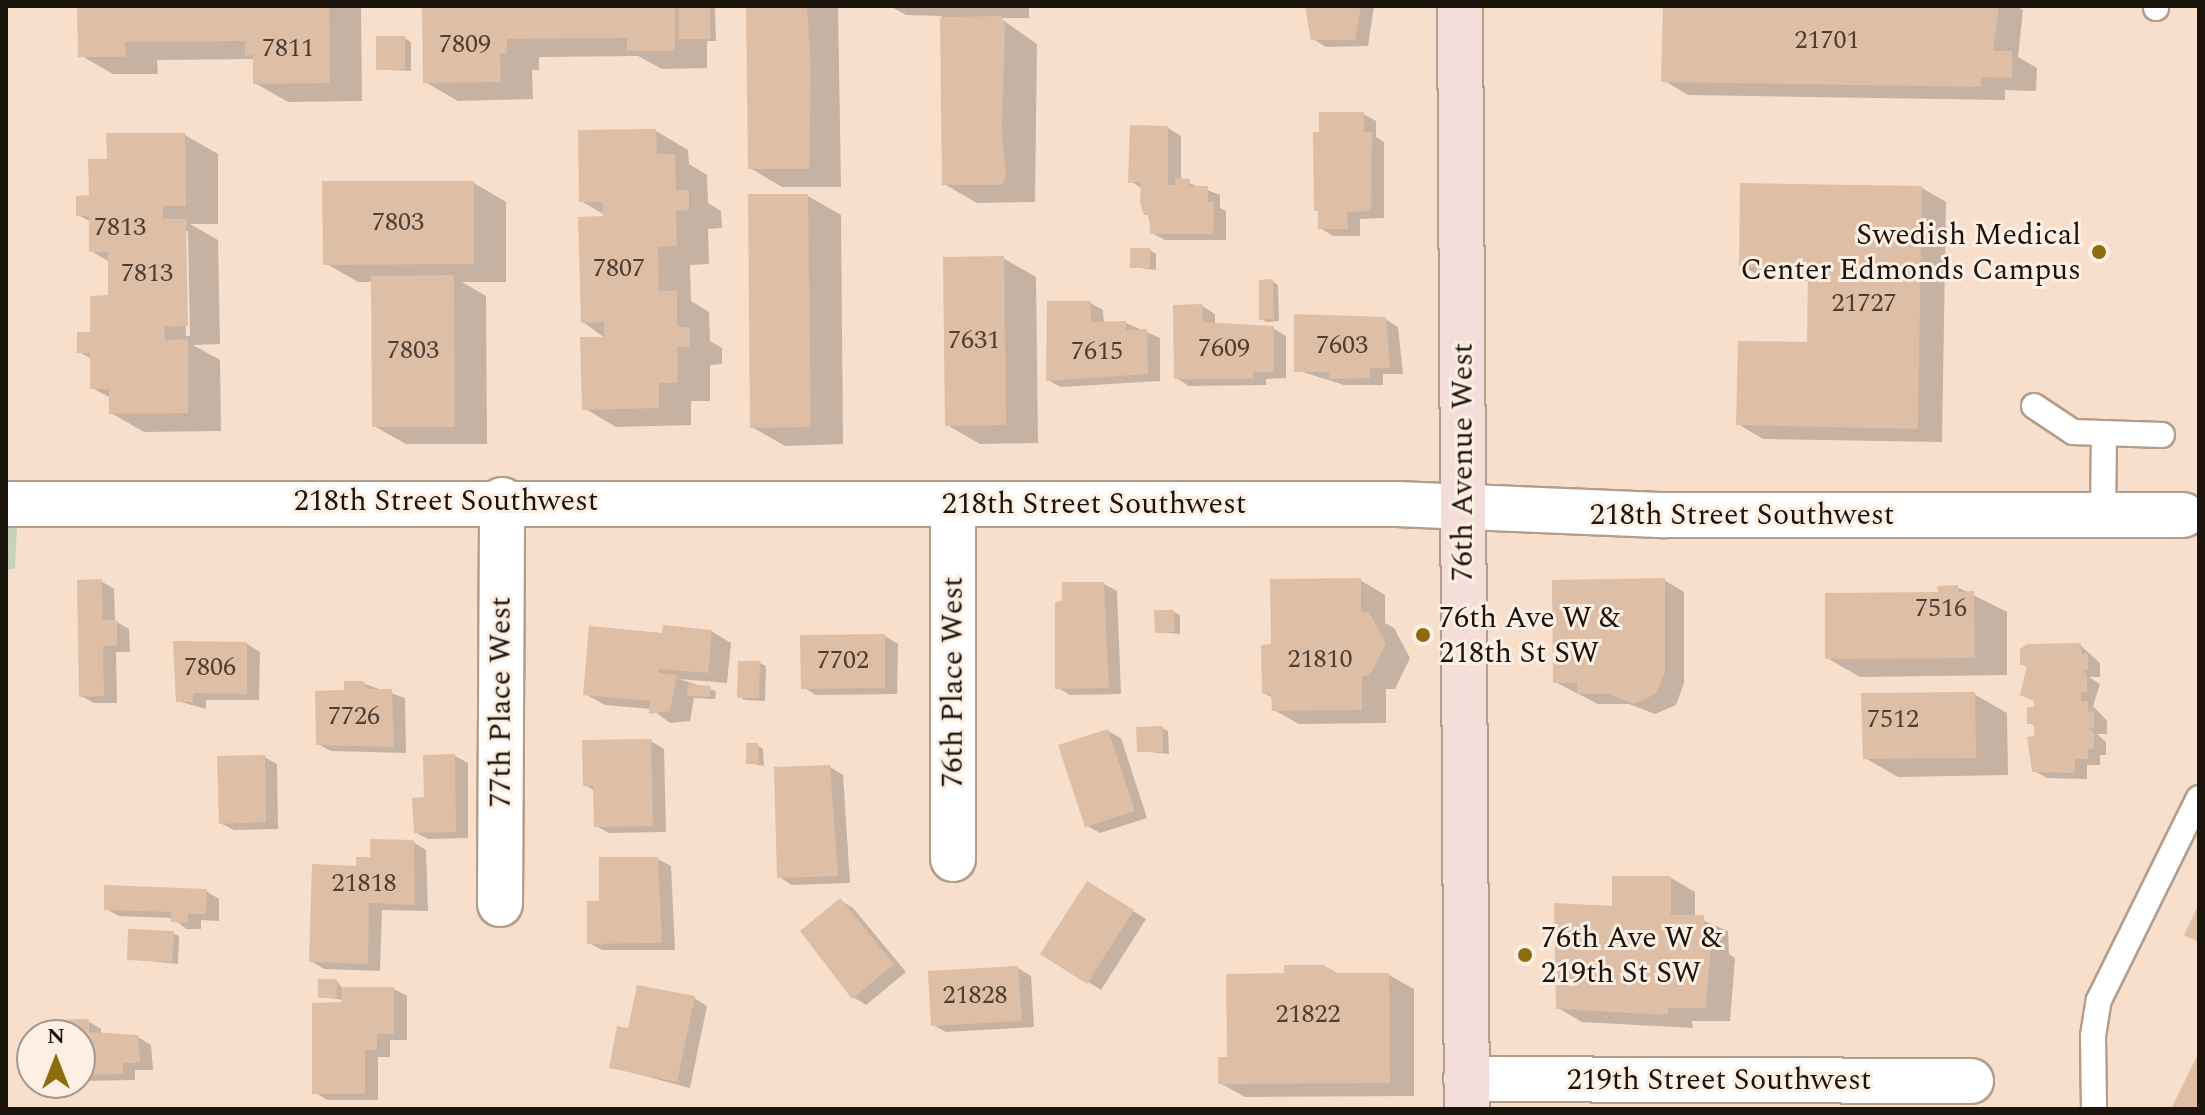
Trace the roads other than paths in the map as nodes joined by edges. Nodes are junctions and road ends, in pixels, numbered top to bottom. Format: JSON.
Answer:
{"nodes":[{"id":1,"x":1460,"y":6,"type":"edge"},
{"id":2,"x":2034,"y":406,"type":"dead end"},
{"id":3,"x":2162,"y":435,"type":"dead end"},
{"id":4,"x":2104,"y":437,"type":"junction"},
{"id":5,"x":502,"y":500,"type":"junction"},
{"id":6,"x":6,"y":504,"type":"edge"},
{"id":7,"x":953,"y":504,"type":"junction"},
{"id":8,"x":1463,"y":508,"type":"junction"},
{"id":9,"x":2103,"y":515,"type":"junction"},
{"id":10,"x":2183,"y":515,"type":"dead end"},
{"id":11,"x":2199,"y":798,"type":"edge"},
{"id":12,"x":953,"y":859,"type":"dead end"},
{"id":13,"x":500,"y":904,"type":"dead end"},
{"id":14,"x":1971,"y":1081,"type":"dead end"},
{"id":15,"x":1466,"y":1094,"type":"edge"},
{"id":16,"x":2094,"y":1109,"type":"edge"}],
"edges":[{"from":1,"to":8,"type":"street","name":"76th Avenue West"},
{"from":2,"to":4,"type":"lane"},
{"from":3,"to":4,"type":"lane"},
{"from":4,"to":9,"type":"lane"},
{"from":5,"to":6,"type":"street","name":"218th Street Southwest"},
{"from":5,"to":7,"type":"street","name":"218th Street Southwest"},
{"from":5,"to":13,"type":"street","name":"77th Place West"},
{"from":7,"to":8,"type":"street","name":"218th Street Southwest"},
{"from":7,"to":12,"type":"street","name":"76th Place West"},
{"from":8,"to":9,"type":"street","name":"218th Street Southwest"},
{"from":8,"to":15,"type":"street","name":"76th Avenue West"},
{"from":9,"to":10,"type":"street","name":"218th Street Southwest"},
{"from":11,"to":16,"type":"lane"},
{"from":14,"to":15,"type":"street","name":"219th Street Southwest"}]}
